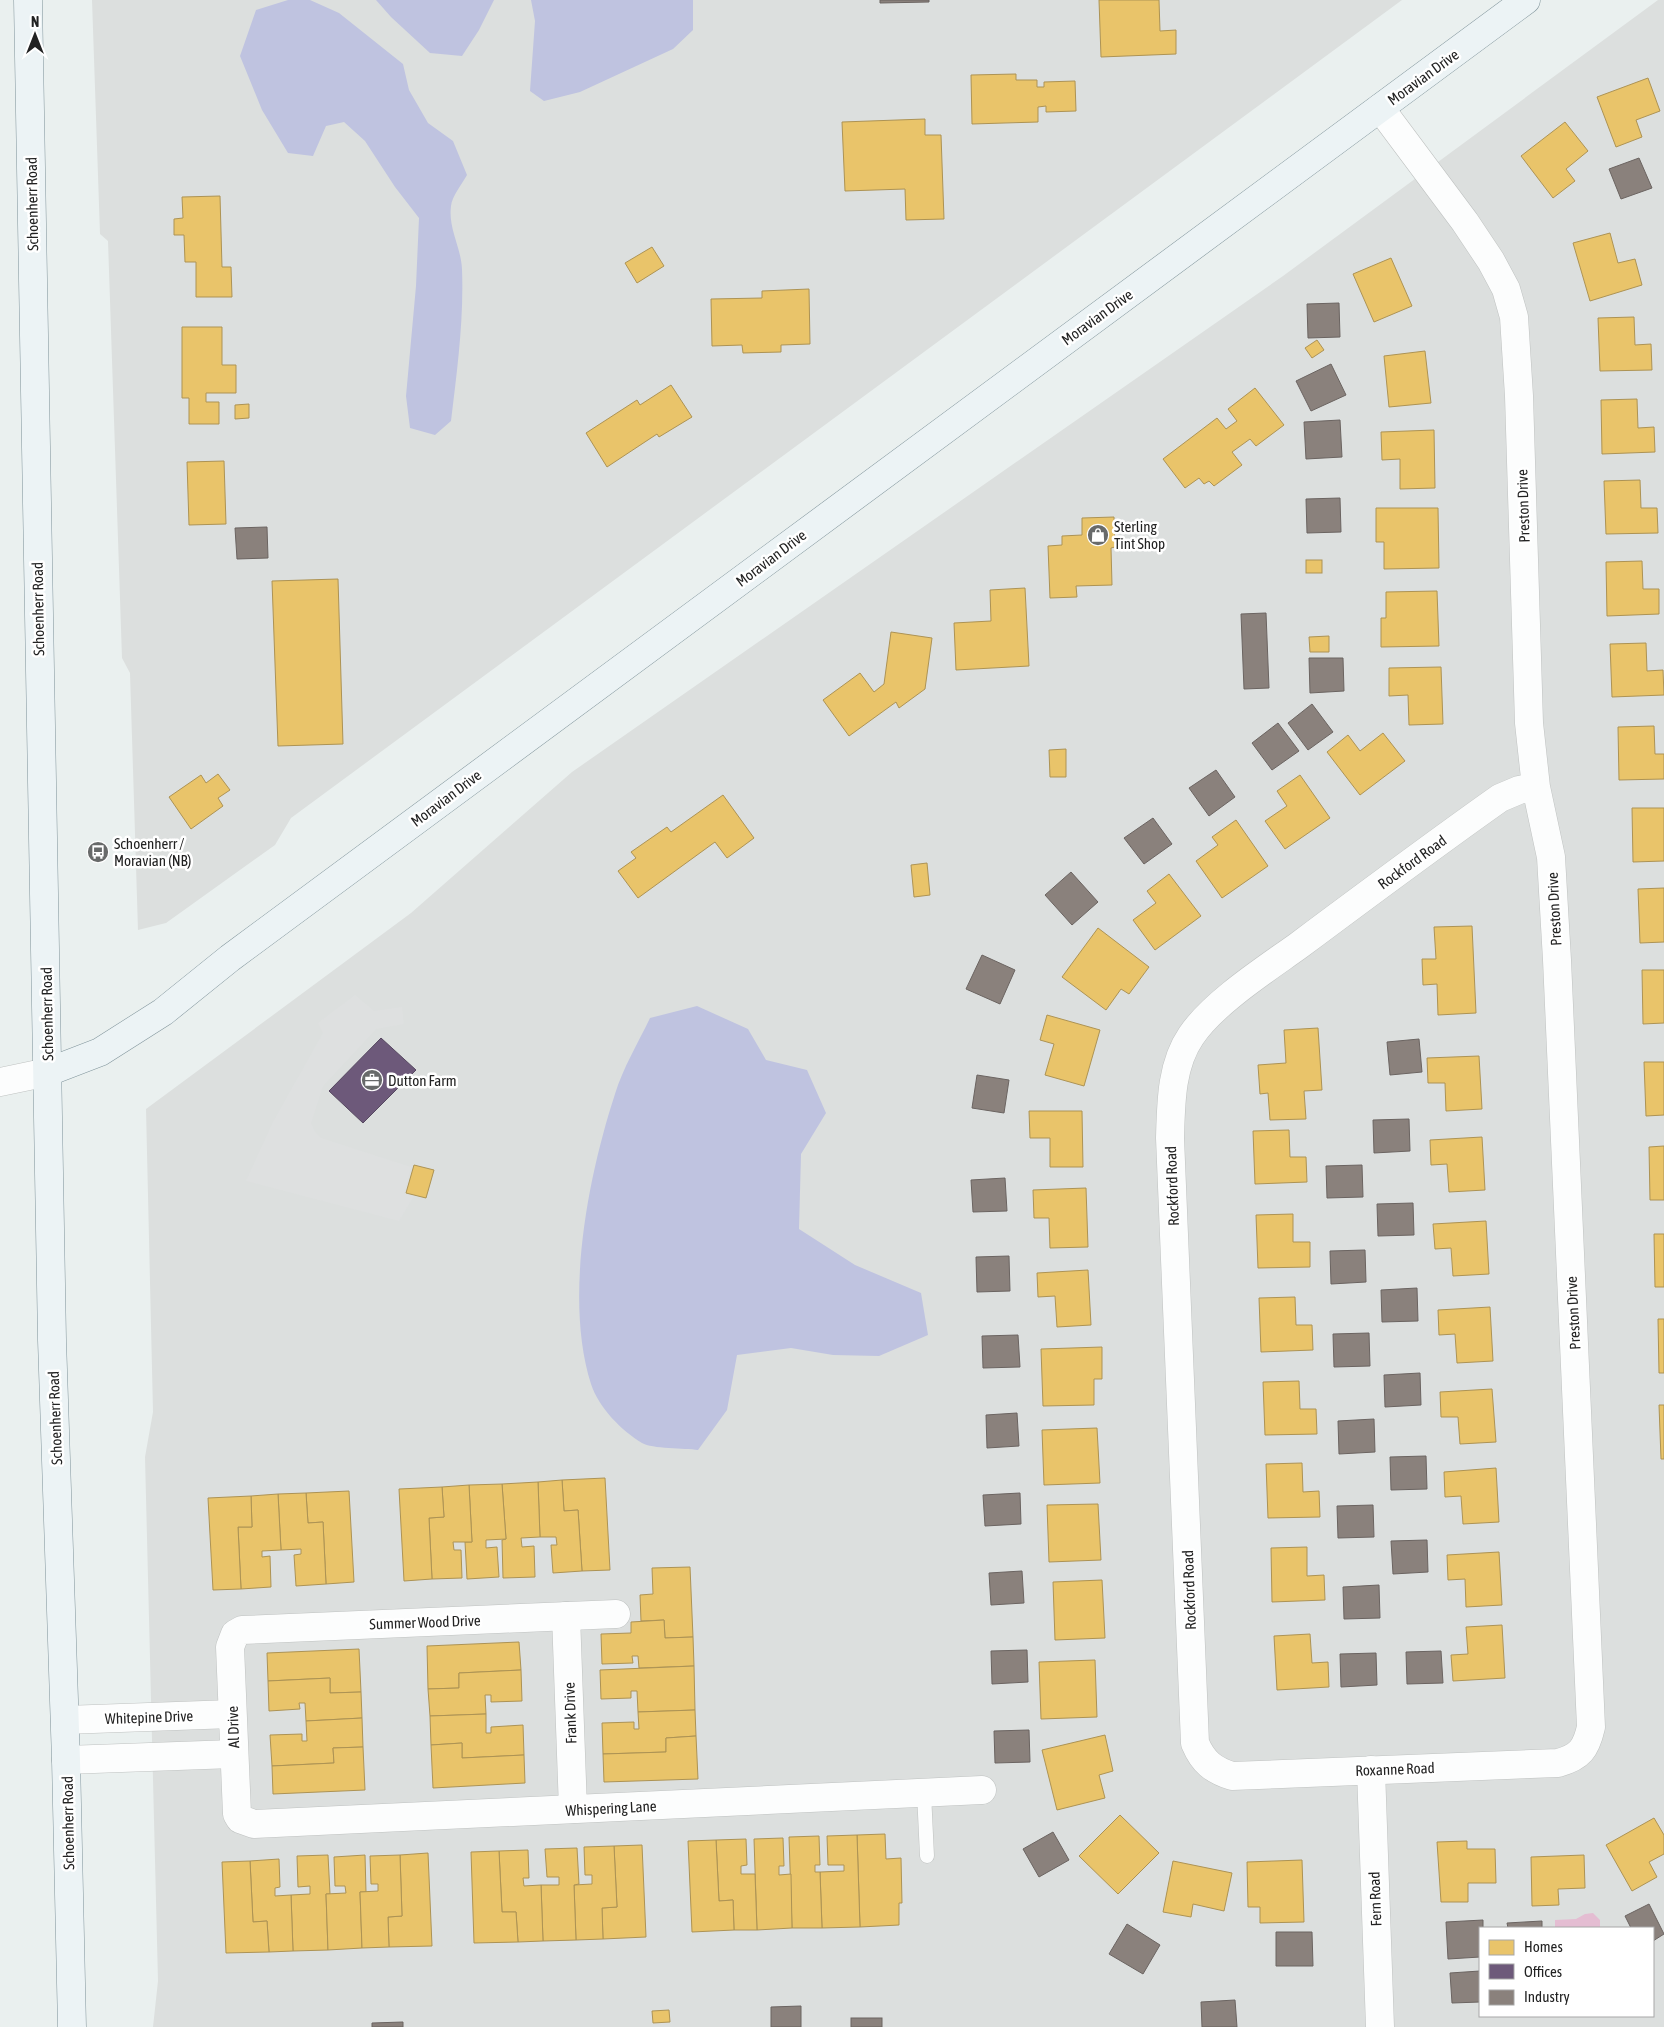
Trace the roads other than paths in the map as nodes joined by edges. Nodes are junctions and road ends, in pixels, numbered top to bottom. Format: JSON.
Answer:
{"nodes":[{"id":1,"x":28,"y":0,"type":"edge"},
{"id":2,"x":1526,"y":0,"type":"edge"},
{"id":3,"x":1380,"y":108,"type":"junction"},
{"id":4,"x":1536,"y":787,"type":"junction"},
{"id":5,"x":48,"y":1072,"type":"junction"},
{"id":6,"x":0,"y":1082,"type":"edge"},
{"id":7,"x":616,"y":1614,"type":"dead end"},
{"id":8,"x":566,"y":1616,"type":"junction"},
{"id":9,"x":235,"y":1634,"type":"joint"},
{"id":10,"x":232,"y":1714,"type":"junction"},
{"id":11,"x":65,"y":1720,"type":"junction"},
{"id":12,"x":1582,"y":1750,"type":"joint"},
{"id":13,"x":233,"y":1754,"type":"junction"},
{"id":14,"x":66,"y":1760,"type":"junction"},
{"id":15,"x":1207,"y":1764,"type":"joint"},
{"id":16,"x":1371,"y":1770,"type":"junction"},
{"id":17,"x":982,"y":1790,"type":"dead end"},
{"id":18,"x":924,"y":1793,"type":"junction"},
{"id":19,"x":574,"y":1809,"type":"junction"},
{"id":20,"x":240,"y":1819,"type":"joint"},
{"id":21,"x":927,"y":1856,"type":"dead end"},
{"id":22,"x":72,"y":2027,"type":"edge"},
{"id":23,"x":1380,"y":2027,"type":"edge"}],
"edges":[{"from":1,"to":5,"type":"main road","name":"Schoenherr Road"},
{"from":2,"to":3,"type":"main road","name":"Moravian Drive"},
{"from":3,"to":4,"type":"street","name":"Preston Drive"},
{"from":3,"to":5,"type":"main road","name":"Moravian Drive"},
{"from":4,"to":12,"type":"street","name":"Preston Drive"},
{"from":4,"to":15,"type":"street","name":"Rockford Road"},
{"from":5,"to":6,"type":"street","name":"Moravian Drive"},
{"from":5,"to":11,"type":"main road","name":"Schoenherr Road"},
{"from":7,"to":8,"type":"street","name":"Summer Wood Drive"},
{"from":8,"to":9,"type":"street","name":"Summer Wood Drive"},
{"from":8,"to":19,"type":"street","name":"Frank Drive"},
{"from":9,"to":10,"type":"street","name":"Al Drive"},
{"from":10,"to":11,"type":"street","name":"Whitepine Drive"},
{"from":10,"to":13,"type":"street","name":"Al Drive"},
{"from":11,"to":14,"type":"main road","name":"Schoenherr Road"},
{"from":12,"to":16,"type":"street","name":"Roxanne Road"},
{"from":13,"to":14,"type":"street"},
{"from":13,"to":20,"type":"street","name":"Al Drive"},
{"from":14,"to":22,"type":"main road","name":"Schoenherr Road"},
{"from":15,"to":16,"type":"street","name":"Roxanne Road"},
{"from":16,"to":23,"type":"street","name":"Fern Road"},
{"from":17,"to":18,"type":"street","name":"Whispering Lane"},
{"from":18,"to":19,"type":"street","name":"Whispering Lane"},
{"from":18,"to":21,"type":"lane"},
{"from":19,"to":20,"type":"street","name":"Whispering Lane"}]}
